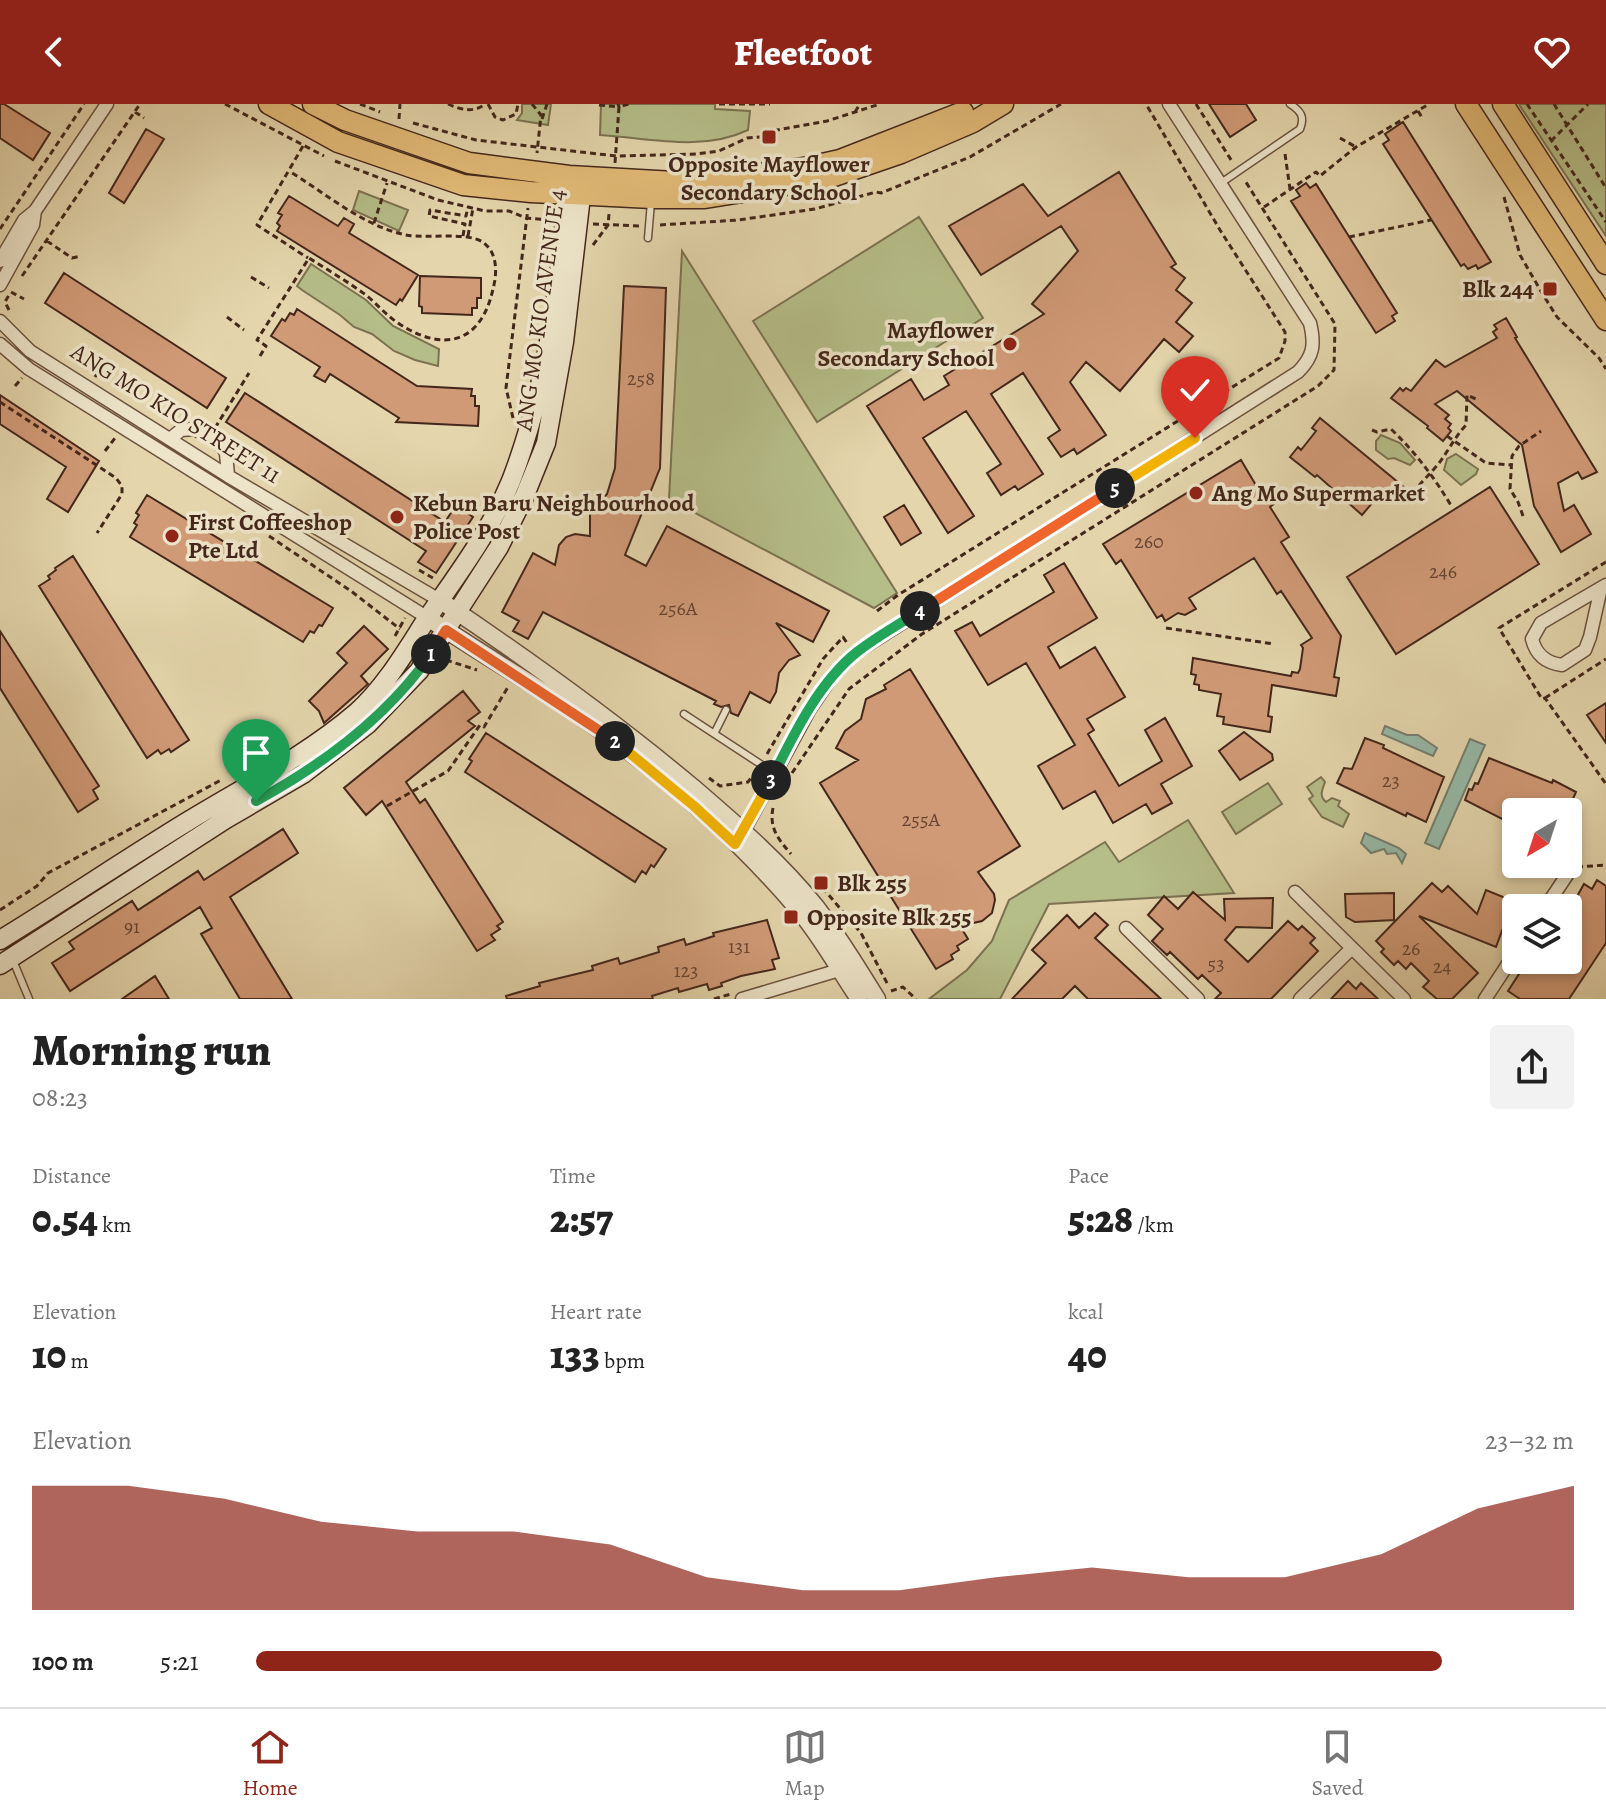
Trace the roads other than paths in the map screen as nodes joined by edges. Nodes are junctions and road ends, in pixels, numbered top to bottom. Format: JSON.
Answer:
{"nodes":[{"id":1,"x":107,"y":104,"type":"edge"},
{"id":2,"x":269,"y":104,"type":"edge"},
{"id":3,"x":313,"y":104,"type":"edge"},
{"id":4,"x":976,"y":104,"type":"edge"},
{"id":5,"x":1003,"y":104,"type":"edge"},
{"id":6,"x":1169,"y":104,"type":"edge"},
{"id":7,"x":1290,"y":104,"type":"edge"},
{"id":8,"x":1466,"y":104,"type":"edge"},
{"id":9,"x":1503,"y":104,"type":"edge"},
{"id":10,"x":1221,"y":183,"type":"junction"},
{"id":11,"x":575,"y":185,"type":"junction"},
{"id":12,"x":652,"y":198,"type":"junction"},
{"id":13,"x":35,"y":211,"type":"junction"},
{"id":14,"x":648,"y":238,"type":"dead end"},
{"id":15,"x":0,"y":261,"type":"edge"},
{"id":16,"x":1606,"y":264,"type":"edge"},
{"id":17,"x":5,"y":289,"type":"edge"},
{"id":18,"x":6,"y":319,"type":"edge"},
{"id":19,"x":1606,"y":320,"type":"edge"},
{"id":20,"x":0,"y":344,"type":"edge"},
{"id":21,"x":170,"y":439,"type":"junction"},
{"id":22,"x":228,"y":476,"type":"junction"},
{"id":23,"x":1604,"y":587,"type":"edge"},
{"id":24,"x":441,"y":601,"type":"junction"},
{"id":25,"x":458,"y":612,"type":"junction"},
{"id":26,"x":428,"y":618,"type":"junction"},
{"id":27,"x":446,"y":630,"type":"junction"},
{"id":28,"x":726,"y":710,"type":"dead end"},
{"id":29,"x":684,"y":714,"type":"dead end"},
{"id":30,"x":715,"y":732,"type":"junction"},
{"id":31,"x":774,"y":773,"type":"junction"},
{"id":32,"x":740,"y":838,"type":"junction"},
{"id":33,"x":1295,"y":892,"type":"dead end"},
{"id":34,"x":1126,"y":928,"type":"dead end"},
{"id":35,"x":0,"y":940,"type":"edge"},
{"id":36,"x":1352,"y":948,"type":"junction"},
{"id":37,"x":6,"y":962,"type":"edge"},
{"id":38,"x":856,"y":964,"type":"junction"},
{"id":39,"x":840,"y":970,"type":"junction"},
{"id":40,"x":1502,"y":973,"type":"edge"},
{"id":41,"x":884,"y":995,"type":"edge"},
{"id":42,"x":29,"y":999,"type":"edge"},
{"id":43,"x":743,"y":999,"type":"edge"},
{"id":44,"x":859,"y":999,"type":"edge"},
{"id":45,"x":1198,"y":999,"type":"edge"},
{"id":46,"x":1300,"y":999,"type":"edge"},
{"id":47,"x":1404,"y":999,"type":"edge"},
{"id":48,"x":1485,"y":999,"type":"edge"}],
"edges":[{"from":1,"to":13,"type":"street"},
{"from":2,"to":11,"type":"main road"},
{"from":3,"to":11,"type":"main road"},
{"from":4,"to":11,"type":"main road"},
{"from":5,"to":12,"type":"main road"},
{"from":6,"to":10,"type":"street"},
{"from":7,"to":10,"type":"lane"},
{"from":8,"to":19,"type":"main road"},
{"from":9,"to":16,"type":"main road"},
{"from":10,"to":31,"type":"street"},
{"from":11,"to":12,"type":"main road"},
{"from":11,"to":24,"type":"main road","name":"ANG MO KIO AVENUE 4"},
{"from":11,"to":25,"type":"main road","name":"ANG MO KIO AVENUE 4"},
{"from":12,"to":14,"type":"lane"},
{"from":13,"to":15,"type":"street"},
{"from":13,"to":17,"type":"street"},
{"from":18,"to":21,"type":"street","name":"ANG MO KIO STREET 11"},
{"from":20,"to":26,"type":"street","name":"ANG MO KIO STREET 11"},
{"from":21,"to":22,"type":"street","name":"ANG MO KIO STREET 11"},
{"from":21,"to":22,"type":"street"},
{"from":22,"to":24,"type":"street","name":"ANG MO KIO STREET 11"},
{"from":23,"to":23,"type":"street"},
{"from":24,"to":25,"type":"street","name":"ANG MO KIO STREET 11"},
{"from":24,"to":26,"type":"main road","name":"ANG MO KIO AVENUE 4"},
{"from":25,"to":27,"type":"main road","name":"ANG MO KIO AVENUE 4"},
{"from":25,"to":32,"type":"street","name":"ANG MO KIO STREET 11"},
{"from":26,"to":27,"type":"street","name":"ANG MO KIO STREET 11"},
{"from":26,"to":35,"type":"main road","name":"ANG MO KIO AVENUE 4"},
{"from":27,"to":32,"type":"street","name":"ANG MO KIO STREET 11"},
{"from":27,"to":37,"type":"main road","name":"ANG MO KIO AVENUE 4"},
{"from":28,"to":30,"type":"lane"},
{"from":29,"to":30,"type":"lane"},
{"from":30,"to":31,"type":"lane"},
{"from":31,"to":32,"type":"street"},
{"from":32,"to":38,"type":"street","name":"ANG MO KIO STREET 11"},
{"from":32,"to":39,"type":"street","name":"ANG MO KIO STREET 11"},
{"from":33,"to":36,"type":"street"},
{"from":34,"to":45,"type":"street"},
{"from":36,"to":46,"type":"street"},
{"from":36,"to":47,"type":"street"},
{"from":37,"to":42,"type":"lane"},
{"from":38,"to":39,"type":"street"},
{"from":38,"to":41,"type":"street","name":"ANG MO KIO STREET 11"},
{"from":39,"to":43,"type":"street"},
{"from":39,"to":44,"type":"street","name":"ANG MO KIO STREET 11"},
{"from":40,"to":48,"type":"street"}]}
